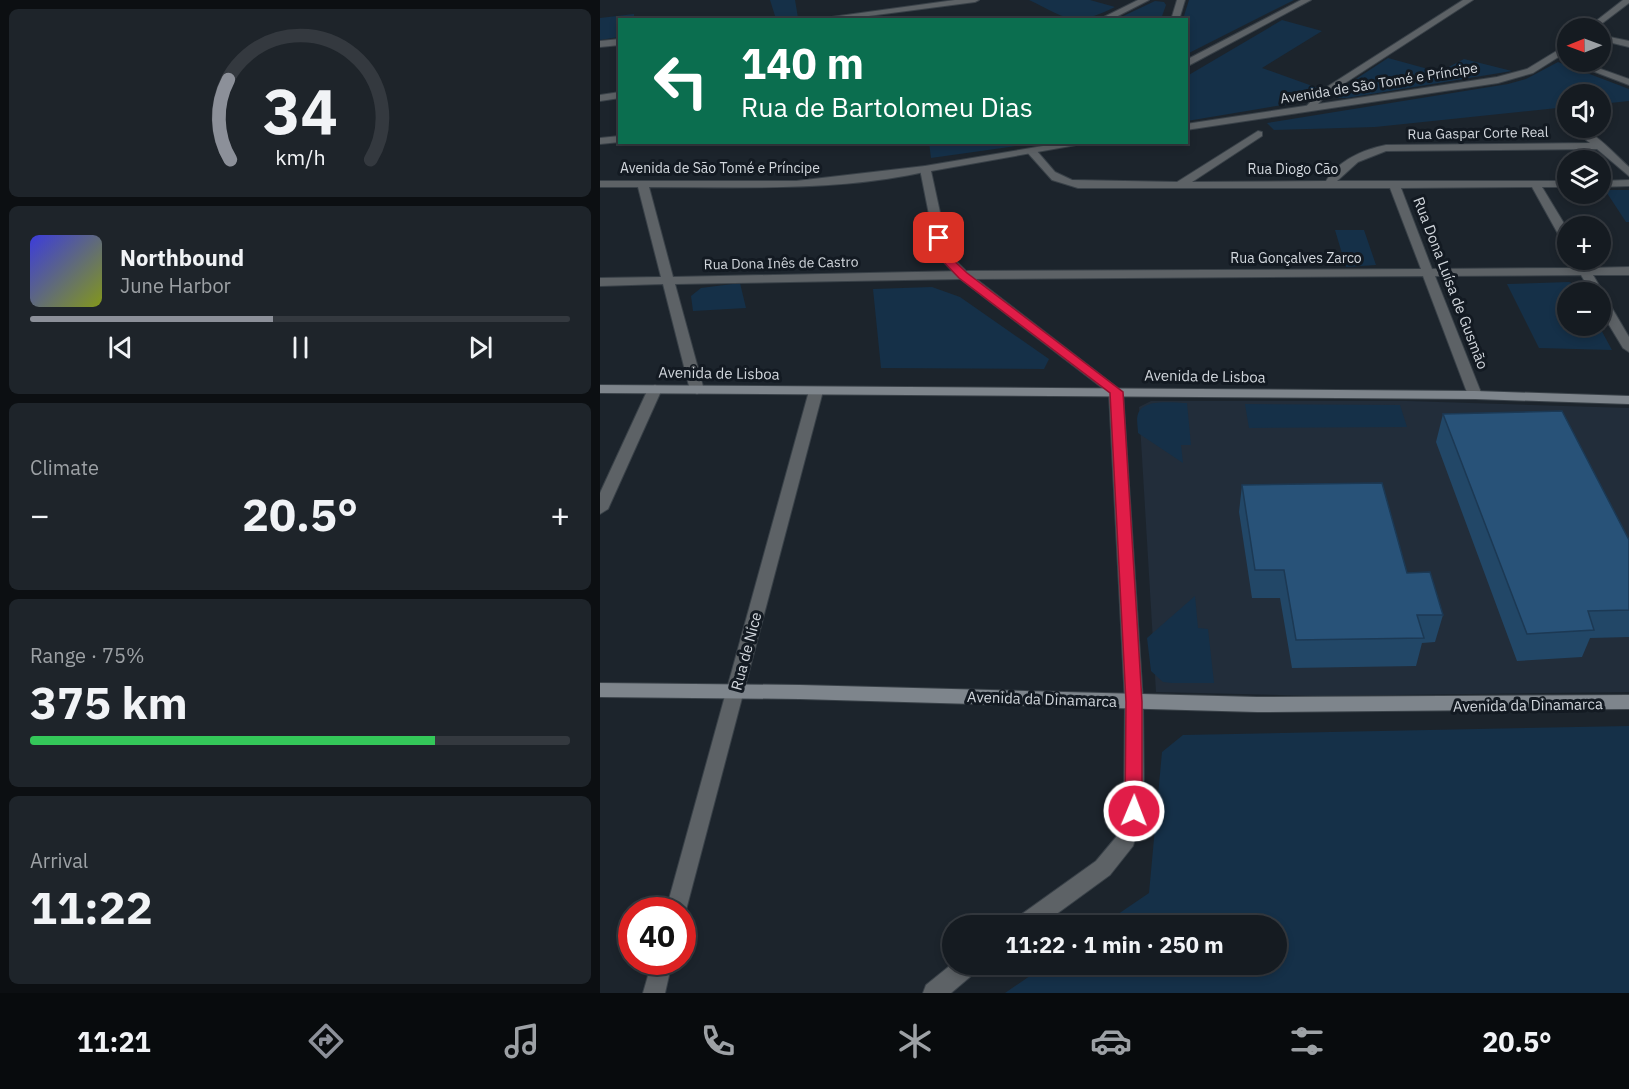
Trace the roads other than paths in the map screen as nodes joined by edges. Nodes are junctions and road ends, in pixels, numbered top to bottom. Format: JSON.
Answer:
{"nodes":[{"id":1,"x":887,"y":0,"type":"edge"},
{"id":2,"x":975,"y":0,"type":"edge"},
{"id":3,"x":1145,"y":0,"type":"edge"},
{"id":4,"x":1181,"y":0,"type":"edge"},
{"id":5,"x":1307,"y":0,"type":"edge"},
{"id":6,"x":1469,"y":0,"type":"edge"},
{"id":7,"x":1628,"y":0,"type":"edge"},
{"id":8,"x":876,"y":12,"type":"junction"},
{"id":9,"x":830,"y":18,"type":"edge"},
{"id":10,"x":1106,"y":18,"type":"edge"},
{"id":11,"x":1176,"y":18,"type":"edge"},
{"id":12,"x":1604,"y":18,"type":"edge"},
{"id":13,"x":1611,"y":40,"type":"edge"},
{"id":14,"x":618,"y":42,"type":"edge"},
{"id":15,"x":600,"y":44,"type":"edge"},
{"id":16,"x":1629,"y":44,"type":"edge"},
{"id":17,"x":1557,"y":55,"type":"edge"},
{"id":18,"x":1188,"y":63,"type":"edge"},
{"id":19,"x":1602,"y":72,"type":"edge"},
{"id":20,"x":1629,"y":82,"type":"edge"},
{"id":21,"x":618,"y":95,"type":"edge"},
{"id":22,"x":600,"y":98,"type":"edge"},
{"id":23,"x":1310,"y":108,"type":"junction"},
{"id":24,"x":1188,"y":127,"type":"edge"},
{"id":25,"x":1258,"y":134,"type":"dead end"},
{"id":26,"x":1589,"y":138,"type":"edge"},
{"id":27,"x":618,"y":139,"type":"edge"},
{"id":28,"x":600,"y":141,"type":"edge"},
{"id":29,"x":1077,"y":144,"type":"edge"},
{"id":30,"x":1600,"y":146,"type":"junction"},
{"id":31,"x":1032,"y":152,"type":"junction"},
{"id":32,"x":925,"y":169,"type":"junction"},
{"id":33,"x":1629,"y":173,"type":"edge"},
{"id":34,"x":1330,"y":183,"type":"junction"},
{"id":35,"x":1629,"y":183,"type":"edge"},
{"id":36,"x":600,"y":184,"type":"edge"},
{"id":37,"x":643,"y":184,"type":"junction"},
{"id":38,"x":1181,"y":184,"type":"junction"},
{"id":39,"x":1394,"y":184,"type":"junction"},
{"id":40,"x":1535,"y":184,"type":"junction"},
{"id":41,"x":1557,"y":184,"type":"edge"},
{"id":42,"x":1611,"y":184,"type":"edge"},
{"id":43,"x":1557,"y":222,"type":"edge"},
{"id":44,"x":1585,"y":271,"type":"junction"},
{"id":45,"x":1629,"y":271,"type":"edge"},
{"id":46,"x":1428,"y":272,"type":"junction"},
{"id":47,"x":963,"y":275,"type":"junction"},
{"id":48,"x":668,"y":279,"type":"junction"},
{"id":49,"x":600,"y":282,"type":"edge"},
{"id":50,"x":1591,"y":282,"type":"edge"},
{"id":51,"x":1611,"y":317,"type":"edge"},
{"id":52,"x":1629,"y":348,"type":"edge"},
{"id":53,"x":600,"y":389,"type":"edge"},
{"id":54,"x":655,"y":389,"type":"junction"},
{"id":55,"x":697,"y":390,"type":"junction"},
{"id":56,"x":816,"y":391,"type":"junction"},
{"id":57,"x":1116,"y":392,"type":"junction"},
{"id":58,"x":1475,"y":395,"type":"junction"},
{"id":59,"x":1629,"y":400,"type":"edge"},
{"id":60,"x":600,"y":509,"type":"edge"},
{"id":61,"x":600,"y":690,"type":"edge"},
{"id":62,"x":736,"y":690,"type":"junction"},
{"id":63,"x":1134,"y":702,"type":"junction"},
{"id":64,"x":1629,"y":702,"type":"edge"},
{"id":65,"x":680,"y":897,"type":"edge"},
{"id":66,"x":1037,"y":915,"type":"edge"},
{"id":67,"x":659,"y":975,"type":"edge"},
{"id":68,"x":956,"y":975,"type":"edge"},
{"id":69,"x":654,"y":993,"type":"edge"},
{"id":70,"x":934,"y":993,"type":"edge"}],
"edges":[{"from":1,"to":8,"type":"street"},
{"from":2,"to":8,"type":"street"},
{"from":3,"to":10,"type":"street"},
{"from":4,"to":11,"type":"street"},
{"from":5,"to":18,"type":"street"},
{"from":6,"to":23,"type":"street"},
{"from":7,"to":12,"type":"street"},
{"from":8,"to":9,"type":"street"},
{"from":13,"to":16,"type":"street"},
{"from":14,"to":15,"type":"street"},
{"from":17,"to":23,"type":"street","name":"Avenida de São Tomé e Príncipe"},
{"from":19,"to":20,"type":"street"},
{"from":21,"to":22,"type":"street"},
{"from":23,"to":24,"type":"street","name":"Avenida de São Tomé e Príncipe"},
{"from":25,"to":38,"type":"street"},
{"from":26,"to":30,"type":"street"},
{"from":27,"to":28,"type":"street"},
{"from":29,"to":31,"type":"street","name":"Avenida de São Tomé e Príncipe"},
{"from":30,"to":33,"type":"street"},
{"from":30,"to":34,"type":"street","name":"Rua Gaspar Corte Real"},
{"from":31,"to":32,"type":"street","name":"Avenida de São Tomé e Príncipe"},
{"from":31,"to":38,"type":"street","name":"Rua Diogo Cão"},
{"from":32,"to":37,"type":"street","name":"Avenida de São Tomé e Príncipe"},
{"from":32,"to":47,"type":"street"},
{"from":34,"to":38,"type":"street","name":"Rua Diogo Cão"},
{"from":34,"to":39,"type":"street","name":"Rua Diogo Cão"},
{"from":35,"to":42,"type":"street"},
{"from":36,"to":37,"type":"street","name":"Avenida de São Tomé e Príncipe"},
{"from":37,"to":48,"type":"street"},
{"from":39,"to":40,"type":"street","name":"Rua Diogo Cão"},
{"from":39,"to":46,"type":"street","name":"Rua Dona Luísa de Gusmão"},
{"from":40,"to":41,"type":"street","name":"Rua Diogo Cão"},
{"from":40,"to":43,"type":"street"},
{"from":44,"to":45,"type":"street","name":"Rua Gonçalves Zarco"},
{"from":44,"to":46,"type":"street","name":"Rua Gonçalves Zarco"},
{"from":44,"to":50,"type":"street"},
{"from":46,"to":47,"type":"street","name":"Rua Gonçalves Zarco"},
{"from":46,"to":58,"type":"street","name":"Rua Dona Luísa de Gusmão"},
{"from":47,"to":48,"type":"street","name":"Rua Dona Inês de Castro"},
{"from":47,"to":57,"type":"street"},
{"from":48,"to":49,"type":"street","name":"Rua Dona Inês de Castro"},
{"from":48,"to":55,"type":"street"},
{"from":51,"to":52,"type":"street"},
{"from":53,"to":54,"type":"main road","name":"Avenida de Lisboa"},
{"from":54,"to":55,"type":"main road","name":"Avenida de Lisboa"},
{"from":54,"to":60,"type":"street"},
{"from":55,"to":56,"type":"main road","name":"Avenida de Lisboa"},
{"from":56,"to":57,"type":"main road","name":"Avenida de Lisboa"},
{"from":56,"to":62,"type":"street","name":"Rua de Nice"},
{"from":57,"to":58,"type":"main road","name":"Avenida de Lisboa"},
{"from":57,"to":63,"type":"street"},
{"from":58,"to":59,"type":"main road","name":"Avenida de Lisboa"},
{"from":61,"to":62,"type":"main road","name":"Avenida da Dinamarca"},
{"from":62,"to":63,"type":"main road","name":"Avenida da Dinamarca"},
{"from":62,"to":65,"type":"street","name":"Rua de Nice"},
{"from":63,"to":64,"type":"main road","name":"Avenida da Dinamarca"},
{"from":63,"to":66,"type":"street"},
{"from":67,"to":69,"type":"street"},
{"from":68,"to":70,"type":"street"}]}
